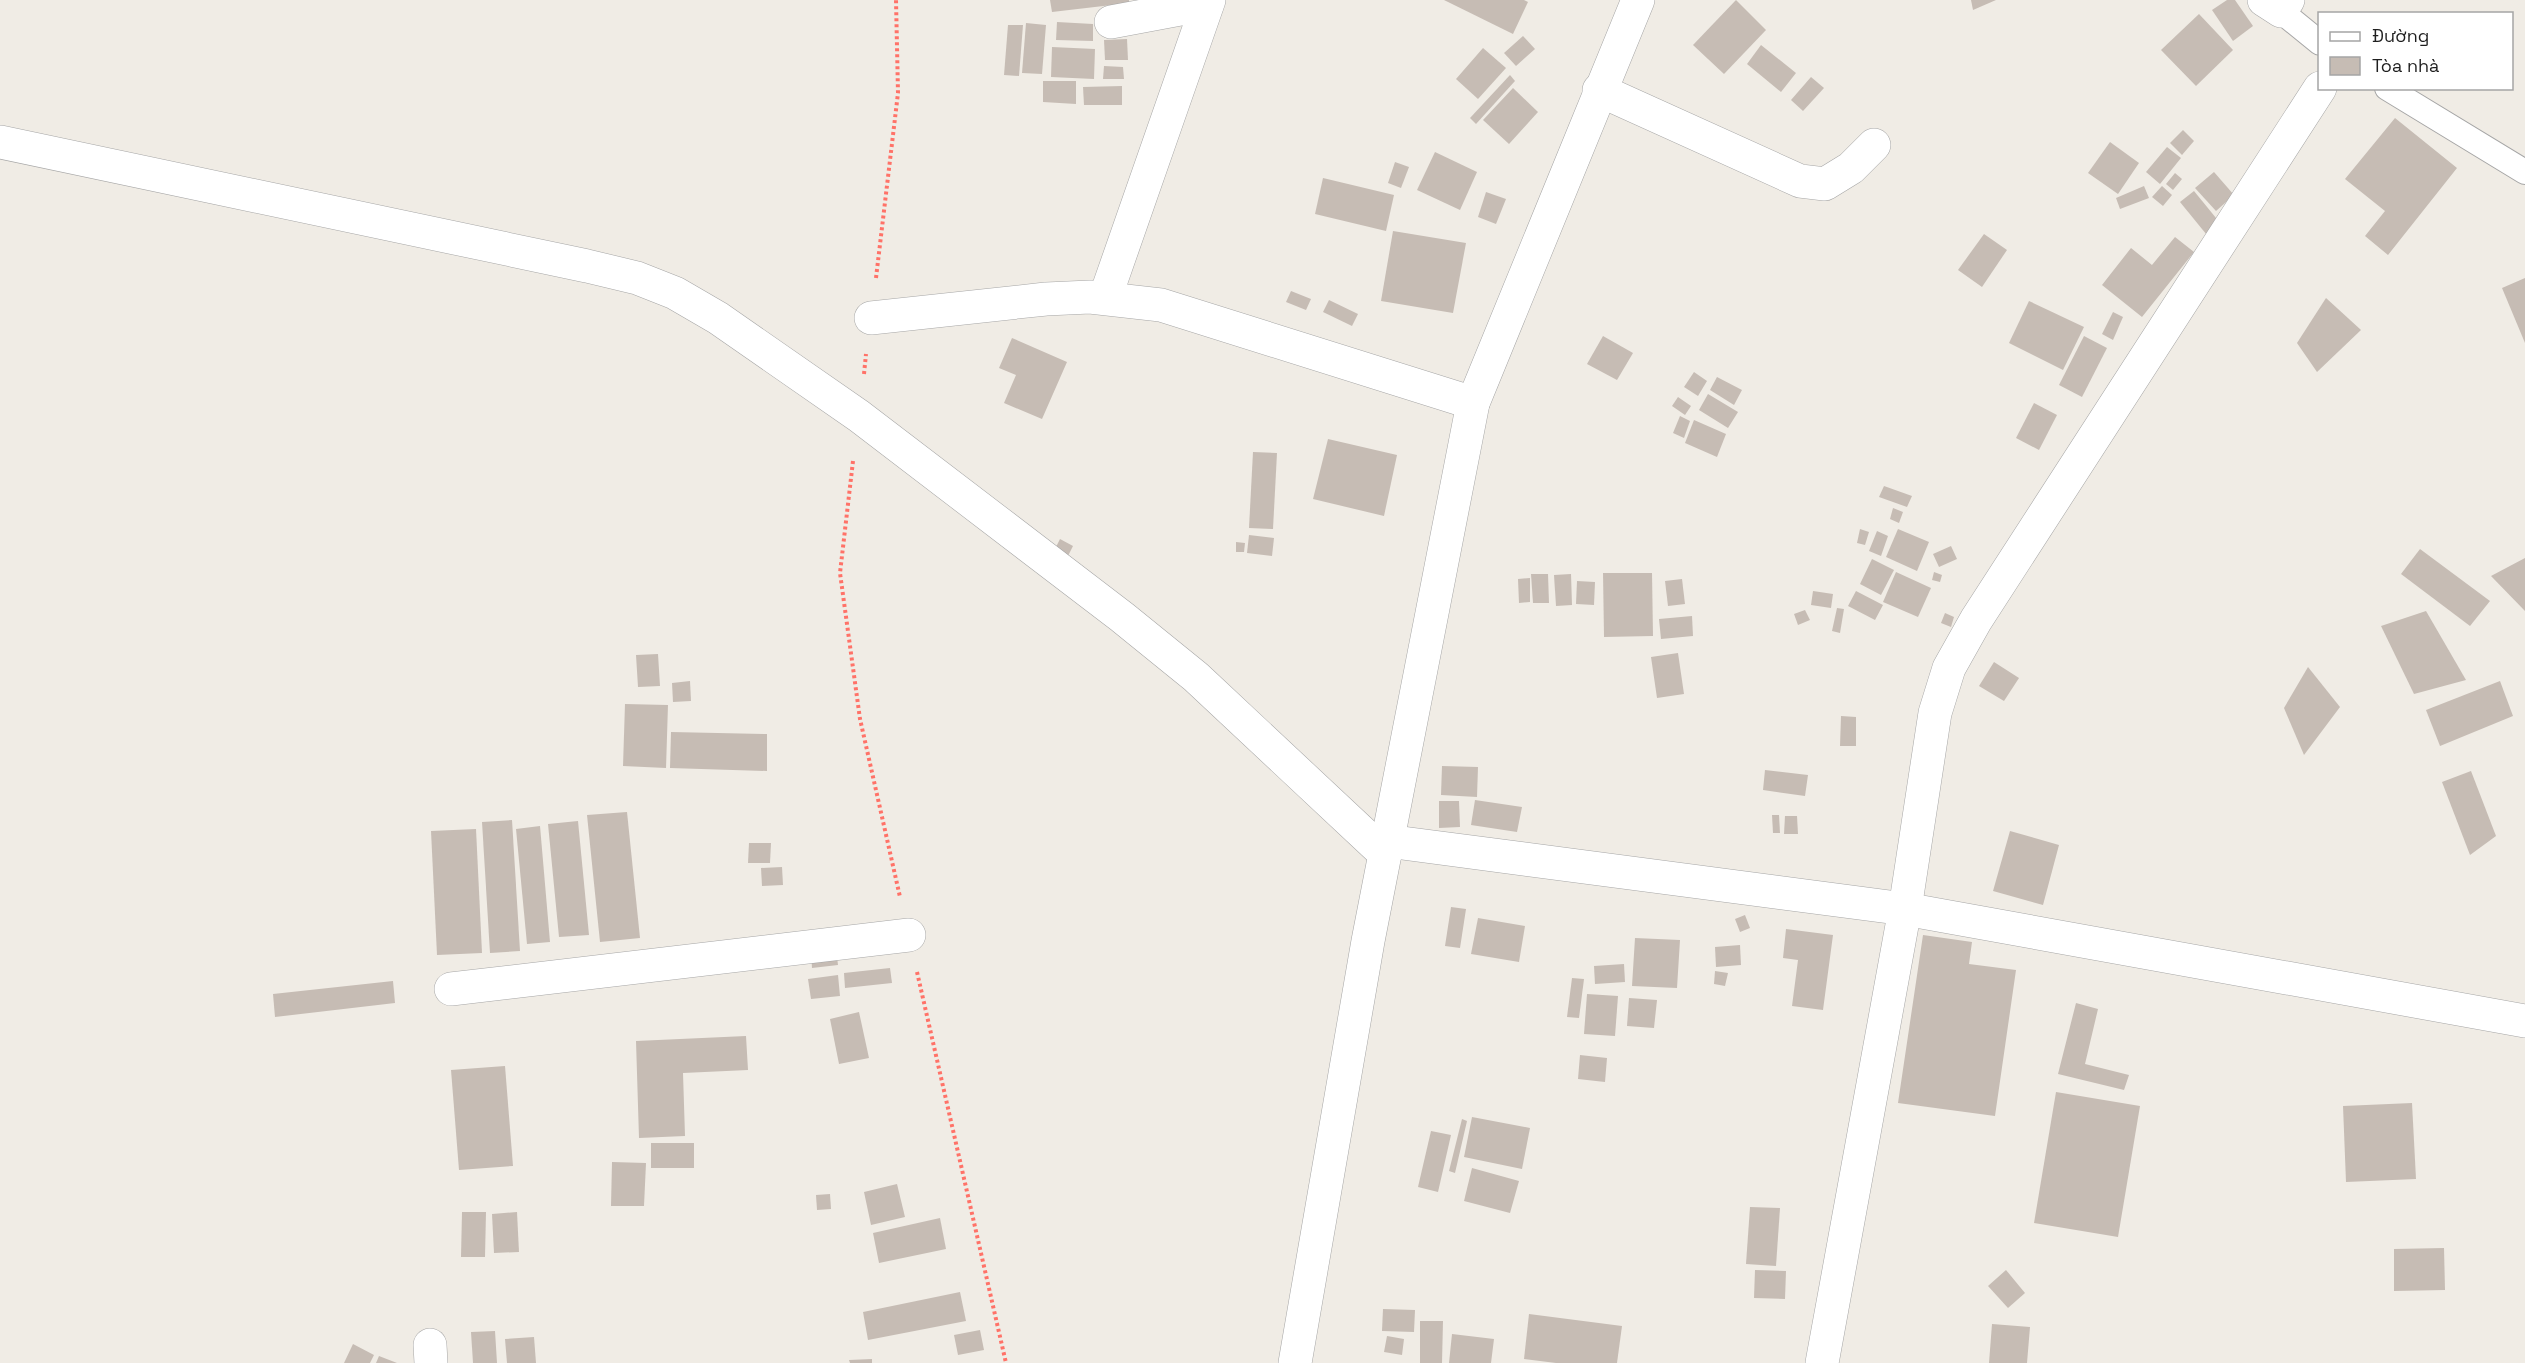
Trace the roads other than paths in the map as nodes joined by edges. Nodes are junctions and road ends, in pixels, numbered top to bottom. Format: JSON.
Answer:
{"nodes":[{"id":1,"x":1638,"y":0,"type":"edge"},
{"id":2,"x":1208,"y":2,"type":"edge"},
{"id":3,"x":2277,"y":3,"type":"edge"},
{"id":4,"x":1111,"y":22,"type":"dead end"},
{"id":5,"x":2318,"y":42,"type":"edge"},
{"id":6,"x":1599,"y":90,"type":"junction"},
{"id":7,"x":2319,"y":90,"type":"edge"},
{"id":8,"x":2390,"y":90,"type":"edge"},
{"id":9,"x":0,"y":142,"type":"edge"},
{"id":10,"x":1874,"y":145,"type":"dead end"},
{"id":11,"x":2525,"y":172,"type":"edge"},
{"id":12,"x":1105,"y":298,"type":"junction"},
{"id":13,"x":871,"y":318,"type":"road end"},
{"id":14,"x":1473,"y":403,"type":"junction"},
{"id":15,"x":1386,"y":848,"type":"junction"},
{"id":16,"x":1905,"y":909,"type":"junction"},
{"id":17,"x":909,"y":935,"type":"road end"},
{"id":18,"x":451,"y":989,"type":"dead end"},
{"id":19,"x":2525,"y":1021,"type":"edge"},
{"id":20,"x":1295,"y":1363,"type":"edge"},
{"id":21,"x":1822,"y":1363,"type":"edge"}],
"edges":[{"from":1,"to":6,"type":"street"},
{"from":2,"to":4,"type":"street"},
{"from":2,"to":12,"type":"street"},
{"from":3,"to":5,"type":"lane"},
{"from":6,"to":10,"type":"street"},
{"from":6,"to":14,"type":"street"},
{"from":7,"to":16,"type":"street"},
{"from":8,"to":11,"type":"lane"},
{"from":9,"to":15,"type":"street"},
{"from":12,"to":13,"type":"street"},
{"from":12,"to":14,"type":"street"},
{"from":14,"to":15,"type":"street"},
{"from":15,"to":16,"type":"street"},
{"from":15,"to":20,"type":"street"},
{"from":16,"to":19,"type":"street"},
{"from":16,"to":21,"type":"street"},
{"from":17,"to":18,"type":"street"}]}
